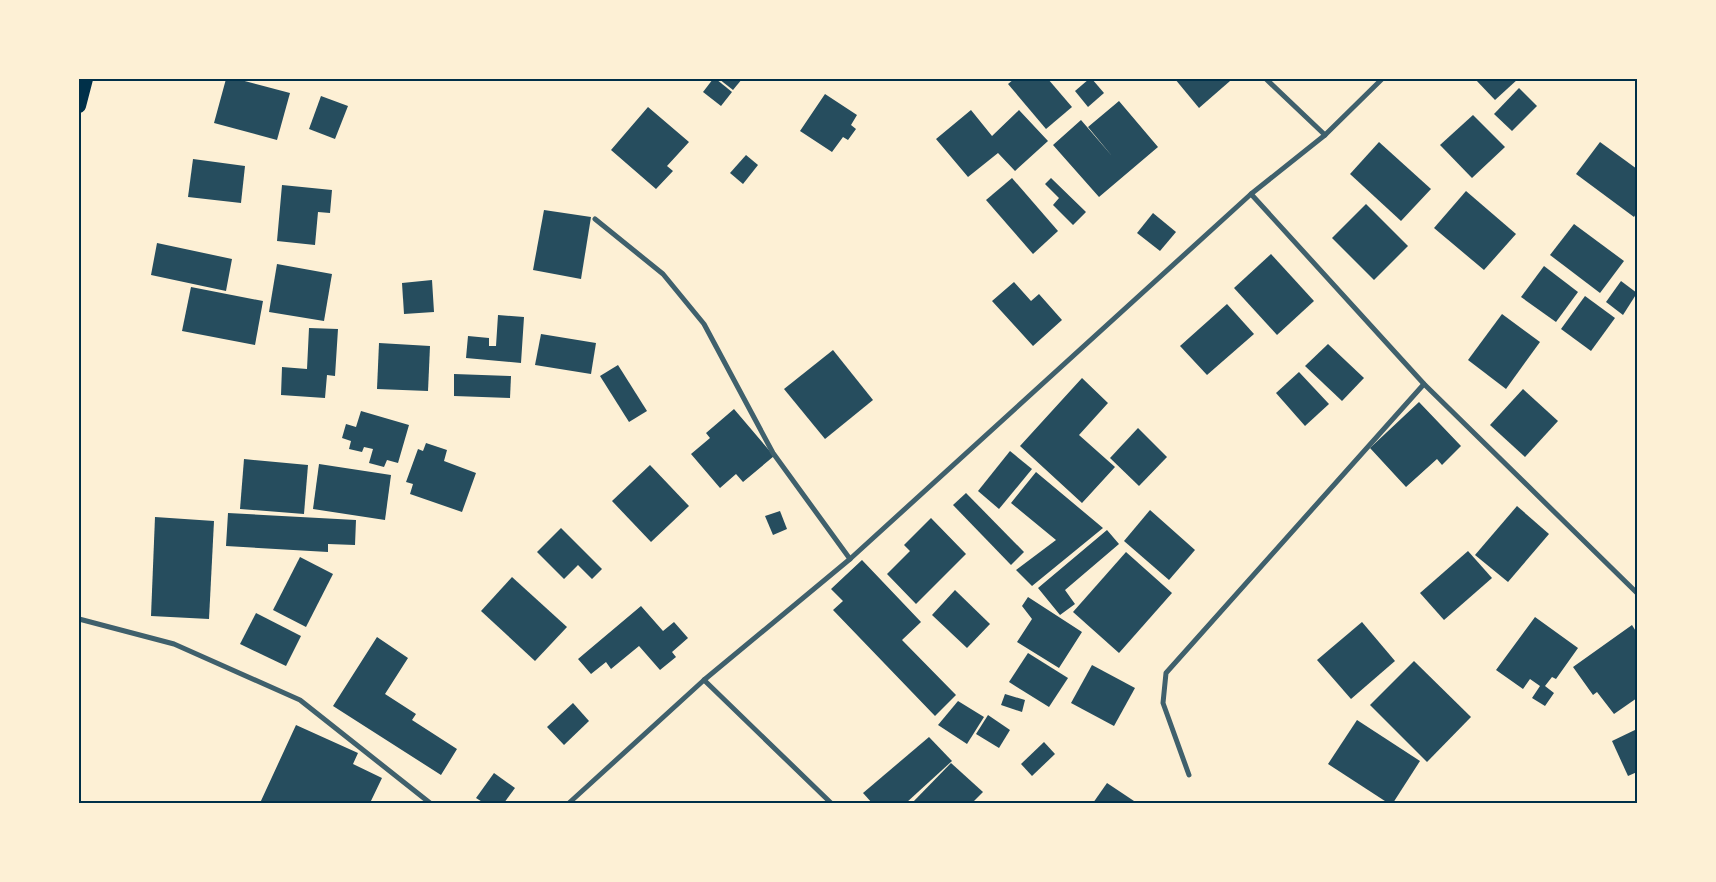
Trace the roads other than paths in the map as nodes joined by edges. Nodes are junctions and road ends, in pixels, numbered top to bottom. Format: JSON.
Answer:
{"nodes":[{"id":1,"x":86,"y":79,"type":"edge"},
{"id":2,"x":1266,"y":79,"type":"edge"},
{"id":3,"x":1382,"y":79,"type":"edge"},
{"id":4,"x":79,"y":106,"type":"edge"},
{"id":5,"x":1325,"y":135,"type":"junction"},
{"id":6,"x":1251,"y":194,"type":"junction"},
{"id":7,"x":595,"y":219,"type":"dead end"},
{"id":8,"x":1424,"y":384,"type":"junction"},
{"id":9,"x":850,"y":559,"type":"junction"},
{"id":10,"x":1637,"y":593,"type":"edge"},
{"id":11,"x":79,"y":619,"type":"edge"},
{"id":12,"x":704,"y":680,"type":"junction"},
{"id":13,"x":1189,"y":775,"type":"dead end"},
{"id":14,"x":430,"y":803,"type":"edge"},
{"id":15,"x":569,"y":803,"type":"edge"},
{"id":16,"x":830,"y":803,"type":"edge"}],
"edges":[{"from":1,"to":4,"type":"highway"},
{"from":2,"to":5,"type":"street"},
{"from":3,"to":5,"type":"street"},
{"from":5,"to":6,"type":"street"},
{"from":6,"to":8,"type":"street"},
{"from":6,"to":9,"type":"street"},
{"from":7,"to":9,"type":"street"},
{"from":8,"to":10,"type":"street"},
{"from":8,"to":13,"type":"street"},
{"from":9,"to":12,"type":"street"},
{"from":11,"to":14,"type":"street"},
{"from":12,"to":15,"type":"street"},
{"from":12,"to":16,"type":"street"}]}
